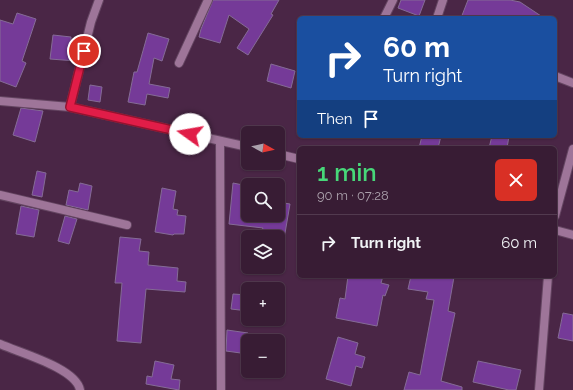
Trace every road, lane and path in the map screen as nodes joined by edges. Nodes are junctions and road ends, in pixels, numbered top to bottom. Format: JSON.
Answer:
{"nodes":[{"id":1,"x":99,"y":0,"type":"edge"},
{"id":2,"x":208,"y":0,"type":"edge"},
{"id":3,"x":393,"y":0,"type":"edge"},
{"id":4,"x":443,"y":0,"type":"edge"},
{"id":5,"x":385,"y":16,"type":"edge"},
{"id":6,"x":438,"y":16,"type":"edge"},
{"id":7,"x":179,"y":62,"type":"dead end"},
{"id":8,"x":557,"y":77,"type":"edge"},
{"id":9,"x":573,"y":83,"type":"edge"},
{"id":10,"x":0,"y":101,"type":"edge"},
{"id":11,"x":70,"y":107,"type":"junction"},
{"id":12,"x":220,"y":141,"type":"junction"},
{"id":13,"x":241,"y":146,"type":"edge"},
{"id":14,"x":573,"y":149,"type":"edge"},
{"id":15,"x":285,"y":156,"type":"edge"},
{"id":16,"x":297,"y":159,"type":"edge"},
{"id":17,"x":0,"y":196,"type":"edge"},
{"id":18,"x":557,"y":209,"type":"edge"},
{"id":19,"x":127,"y":225,"type":"dead end"},
{"id":20,"x":557,"y":231,"type":"edge"},
{"id":21,"x":573,"y":235,"type":"edge"},
{"id":22,"x":548,"y":278,"type":"edge"},
{"id":23,"x":0,"y":344,"type":"edge"},
{"id":24,"x":80,"y":390,"type":"edge"},
{"id":25,"x":221,"y":390,"type":"edge"},
{"id":26,"x":539,"y":390,"type":"edge"}],
"edges":[{"from":1,"to":11,"type":"street"},
{"from":2,"to":7,"type":"street"},
{"from":3,"to":5,"type":"street"},
{"from":4,"to":6,"type":"street"},
{"from":8,"to":9,"type":"street"},
{"from":10,"to":11,"type":"street"},
{"from":11,"to":12,"type":"street"},
{"from":12,"to":13,"type":"street"},
{"from":12,"to":25,"type":"street"},
{"from":14,"to":18,"type":"street"},
{"from":15,"to":16,"type":"street"},
{"from":17,"to":19,"type":"street"},
{"from":20,"to":21,"type":"street"},
{"from":22,"to":26,"type":"street"},
{"from":23,"to":24,"type":"street"}]}
